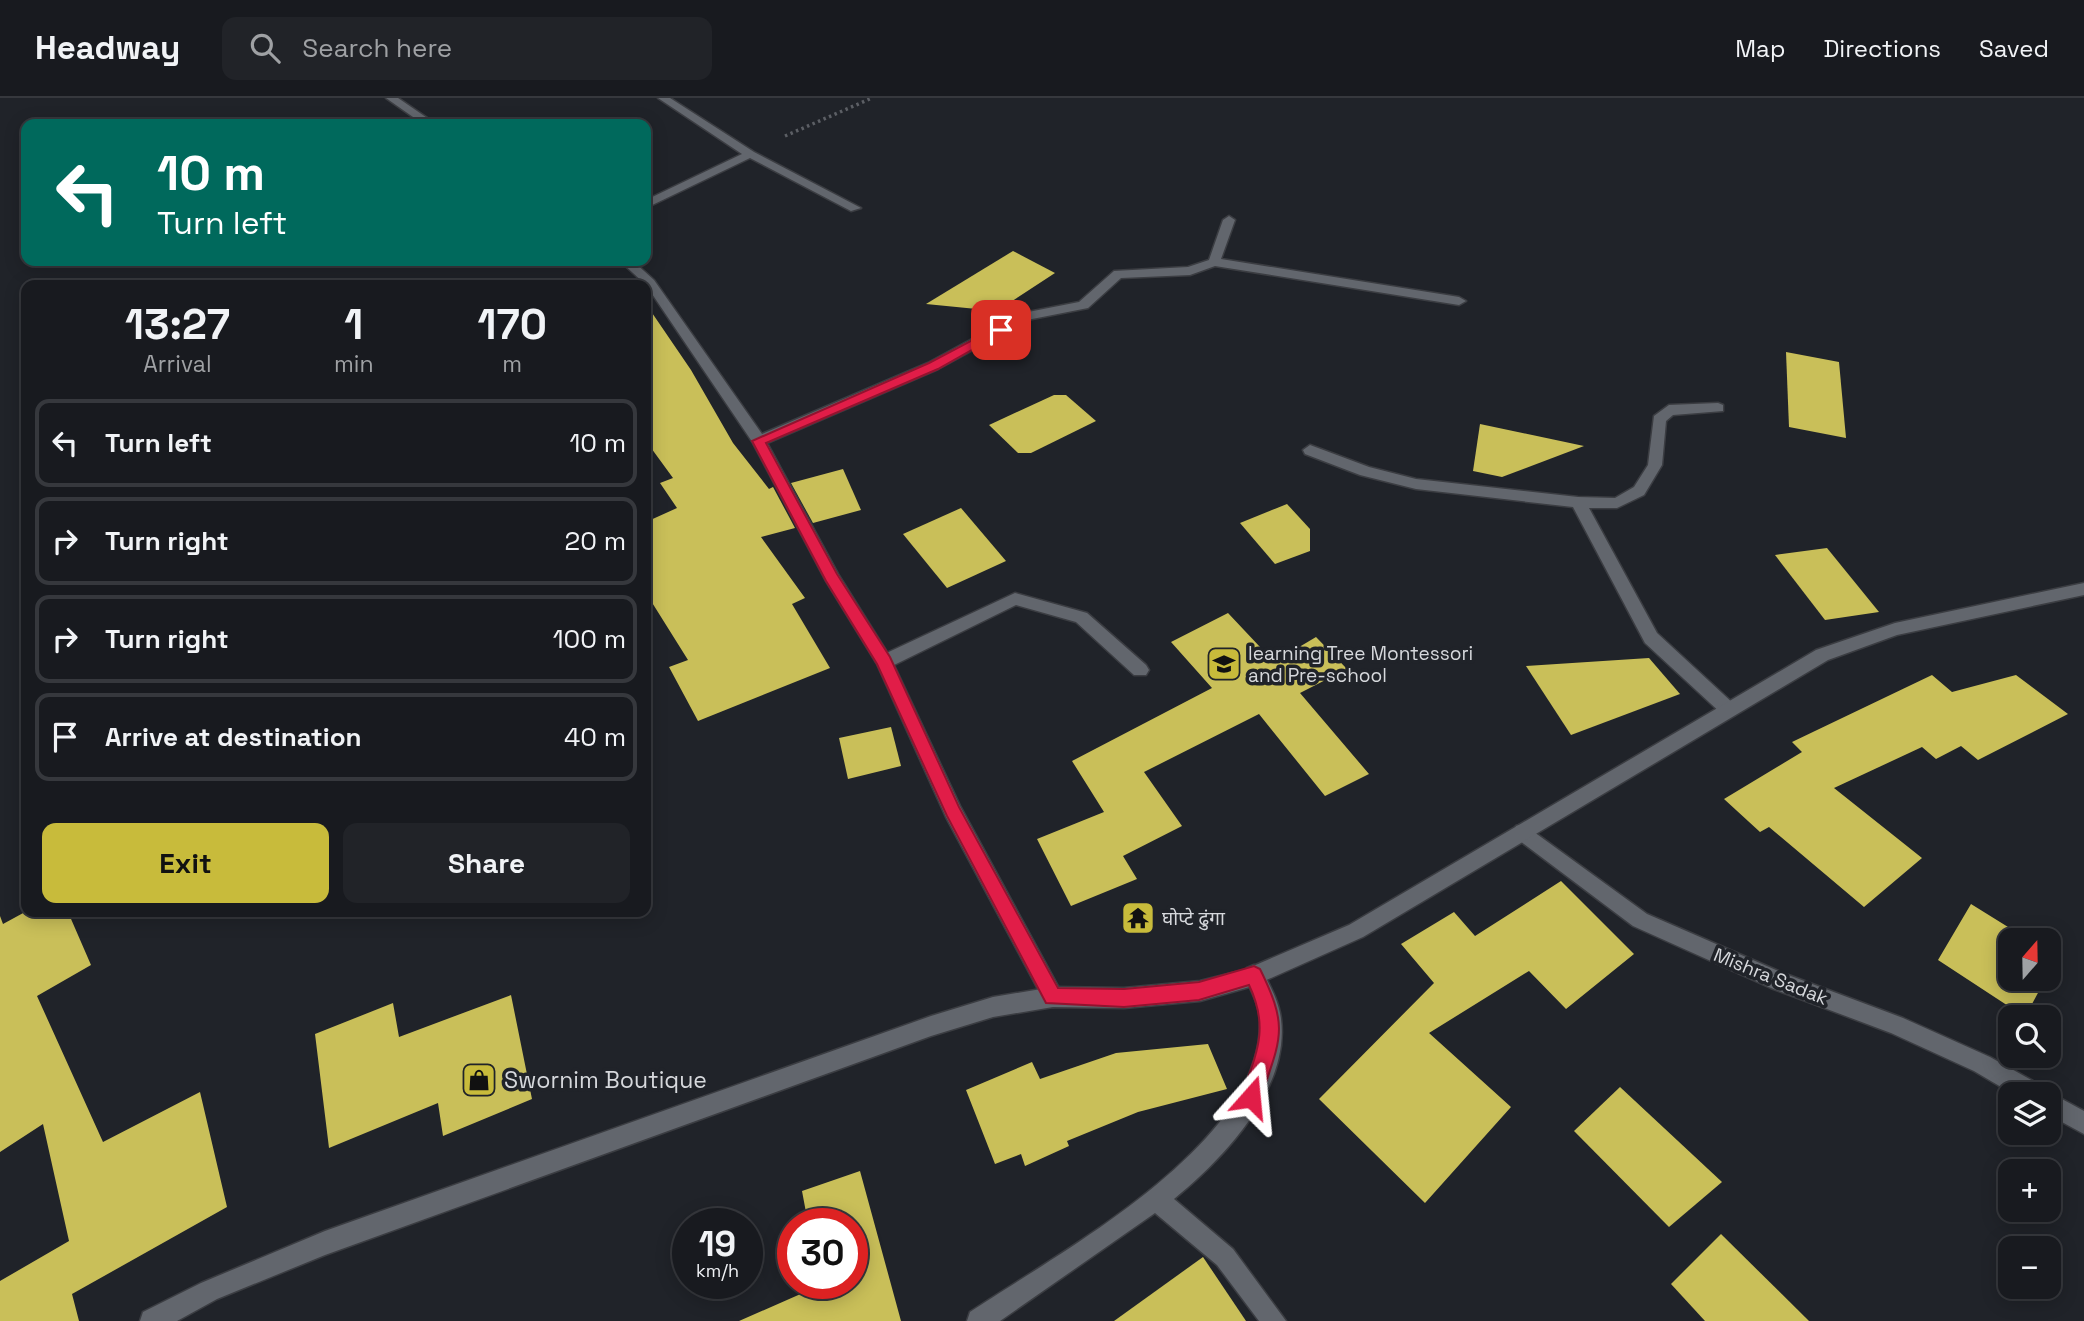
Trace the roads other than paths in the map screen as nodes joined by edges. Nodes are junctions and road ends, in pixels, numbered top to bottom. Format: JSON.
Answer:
{"nodes":[{"id":1,"x":663,"y":98,"type":"edge"},
{"id":2,"x":398,"y":99,"type":"edge"},
{"id":3,"x":424,"y":119,"type":"edge"},
{"id":4,"x":750,"y":154,"type":"junction"},
{"id":5,"x":651,"y":202,"type":"edge"},
{"id":6,"x":855,"y":208,"type":"dead end"},
{"id":7,"x":1229,"y":220,"type":"dead end"},
{"id":8,"x":1214,"y":261,"type":"junction"},
{"id":9,"x":630,"y":266,"type":"edge"},
{"id":10,"x":643,"y":280,"type":"edge"},
{"id":11,"x":651,"y":291,"type":"edge"},
{"id":12,"x":1459,"y":302,"type":"dead end"},
{"id":13,"x":1718,"y":408,"type":"dead end"},
{"id":14,"x":759,"y":441,"type":"junction"},
{"id":15,"x":1310,"y":450,"type":"dead end"},
{"id":16,"x":1578,"y":502,"type":"junction"},
{"id":17,"x":2084,"y":589,"type":"edge"},
{"id":18,"x":884,"y":662,"type":"junction"},
{"id":19,"x":1140,"y":670,"type":"dead end"},
{"id":20,"x":1729,"y":710,"type":"junction"},
{"id":21,"x":1523,"y":832,"type":"junction"},
{"id":22,"x":1254,"y":975,"type":"junction"},
{"id":23,"x":1053,"y":996,"type":"junction"},
{"id":24,"x":2013,"y":1082,"type":"edge"},
{"id":25,"x":2061,"y":1110,"type":"edge"},
{"id":26,"x":2084,"y":1123,"type":"edge"},
{"id":27,"x":1155,"y":1198,"type":"junction"},
{"id":28,"x":152,"y":1321,"type":"edge"},
{"id":29,"x":979,"y":1321,"type":"edge"},
{"id":30,"x":1274,"y":1321,"type":"edge"}],
"edges":[{"from":1,"to":4,"type":"street"},
{"from":2,"to":3,"type":"street"},
{"from":4,"to":5,"type":"street"},
{"from":4,"to":6,"type":"street"},
{"from":7,"to":8,"type":"street"},
{"from":8,"to":12,"type":"street"},
{"from":8,"to":14,"type":"street"},
{"from":9,"to":10,"type":"street"},
{"from":11,"to":14,"type":"street"},
{"from":13,"to":16,"type":"street"},
{"from":14,"to":18,"type":"street"},
{"from":15,"to":16,"type":"street"},
{"from":16,"to":20,"type":"street"},
{"from":17,"to":20,"type":"street"},
{"from":18,"to":19,"type":"street"},
{"from":18,"to":23,"type":"street"},
{"from":20,"to":21,"type":"street"},
{"from":21,"to":22,"type":"street"},
{"from":21,"to":24,"type":"street","name":"Mishra Sadak"},
{"from":22,"to":23,"type":"street"},
{"from":22,"to":27,"type":"street"},
{"from":23,"to":28,"type":"street"},
{"from":25,"to":26,"type":"street"},
{"from":27,"to":29,"type":"street"},
{"from":27,"to":30,"type":"street"}]}
